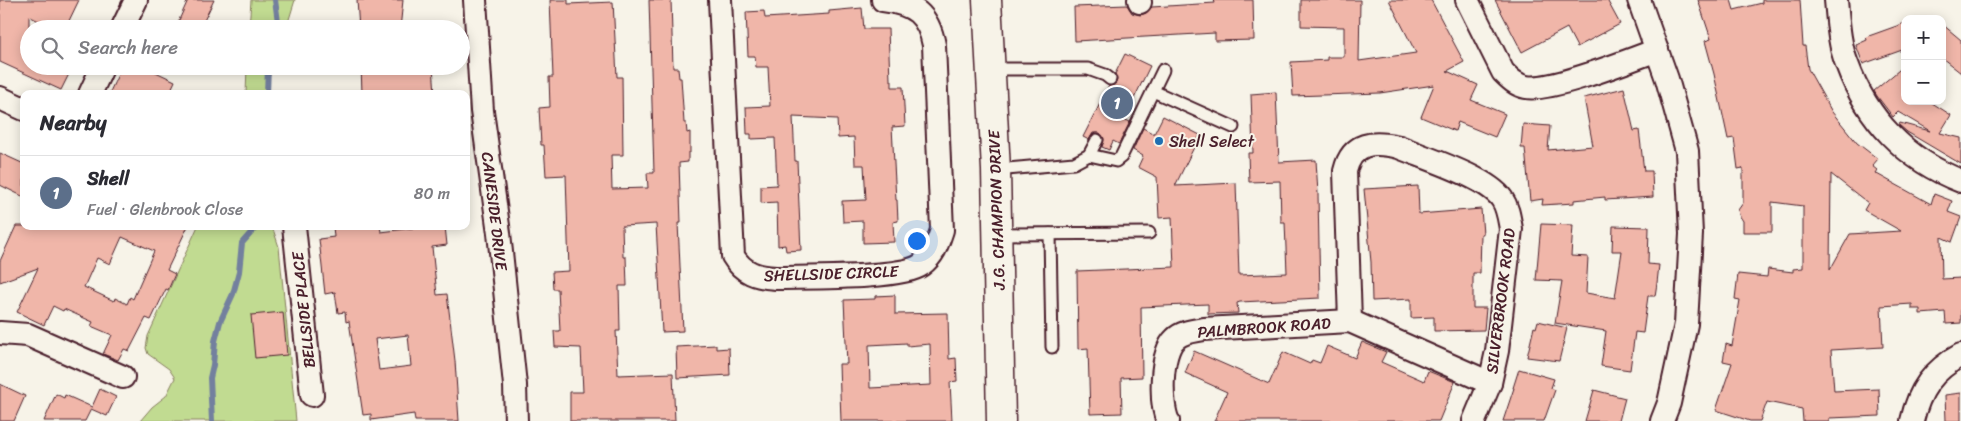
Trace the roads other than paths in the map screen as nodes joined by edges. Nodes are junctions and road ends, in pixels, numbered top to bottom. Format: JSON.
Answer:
{"nodes":[{"id":1,"x":136,"y":0,"type":"edge"},
{"id":2,"x":475,"y":0,"type":"edge"},
{"id":3,"x":720,"y":0,"type":"edge"},
{"id":4,"x":883,"y":0,"type":"edge"},
{"id":5,"x":987,"y":0,"type":"edge"},
{"id":6,"x":1467,"y":0,"type":"edge"},
{"id":7,"x":1639,"y":0,"type":"edge"},
{"id":8,"x":1836,"y":0,"type":"edge"},
{"id":9,"x":126,"y":20,"type":"edge"},
{"id":10,"x":1657,"y":50,"type":"junction"},
{"id":11,"x":991,"y":69,"type":"junction"},
{"id":12,"x":1163,"y":70,"type":"dead end"},
{"id":13,"x":99,"y":75,"type":"edge"},
{"id":14,"x":1110,"y":79,"type":"dead end"},
{"id":15,"x":92,"y":90,"type":"edge"},
{"id":16,"x":1154,"y":90,"type":"junction"},
{"id":17,"x":0,"y":98,"type":"edge"},
{"id":18,"x":20,"y":106,"type":"edge"},
{"id":19,"x":474,"y":112,"type":"edge"},
{"id":20,"x":1233,"y":127,"type":"dead end"},
{"id":21,"x":1097,"y":140,"type":"dead end"},
{"id":22,"x":1089,"y":155,"type":"junction"},
{"id":23,"x":996,"y":170,"type":"junction"},
{"id":24,"x":1961,"y":181,"type":"edge"},
{"id":25,"x":294,"y":230,"type":"edge"},
{"id":26,"x":1149,"y":232,"type":"dead end"},
{"id":27,"x":998,"y":234,"type":"junction"},
{"id":28,"x":1050,"y":234,"type":"junction"},
{"id":29,"x":1350,"y":321,"type":"junction"},
{"id":30,"x":0,"y":333,"type":"edge"},
{"id":31,"x":1052,"y":347,"type":"dead end"},
{"id":32,"x":1961,"y":355,"type":"edge"},
{"id":33,"x":122,"y":377,"type":"dead end"},
{"id":34,"x":1490,"y":384,"type":"junction"},
{"id":35,"x":312,"y":394,"type":"dead end"},
{"id":36,"x":516,"y":421,"type":"edge"},
{"id":37,"x":1001,"y":421,"type":"edge"},
{"id":38,"x":1168,"y":421,"type":"edge"},
{"id":39,"x":1474,"y":421,"type":"edge"},
{"id":40,"x":1662,"y":421,"type":"edge"},
{"id":41,"x":1912,"y":421,"type":"edge"}],
"edges":[{"from":1,"to":9,"type":"street"},
{"from":2,"to":19,"type":"street","name":"CANESIDE DRIVE"},
{"from":3,"to":4,"type":"street","name":"SHELLSIDE CIRCLE"},
{"from":5,"to":11,"type":"main road","name":"J.G. CHAMPION DRIVE"},
{"from":6,"to":10,"type":"street"},
{"from":7,"to":10,"type":"street"},
{"from":8,"to":24,"type":"street"},
{"from":10,"to":40,"type":"street"},
{"from":11,"to":14,"type":"lane"},
{"from":11,"to":23,"type":"main road","name":"J.G. CHAMPION DRIVE"},
{"from":12,"to":16,"type":"lane"},
{"from":13,"to":15,"type":"street"},
{"from":16,"to":20,"type":"lane"},
{"from":16,"to":22,"type":"lane"},
{"from":17,"to":18,"type":"street"},
{"from":19,"to":36,"type":"street","name":"CANESIDE DRIVE"},
{"from":21,"to":22,"type":"lane"},
{"from":22,"to":23,"type":"lane"},
{"from":23,"to":27,"type":"main road","name":"J.G. CHAMPION DRIVE"},
{"from":25,"to":35,"type":"street","name":"BELLSIDE PLACE"},
{"from":26,"to":28,"type":"lane"},
{"from":27,"to":28,"type":"lane"},
{"from":27,"to":37,"type":"main road","name":"J.G. CHAMPION DRIVE"},
{"from":28,"to":31,"type":"lane"},
{"from":29,"to":34,"type":"street","name":"SILVERBROOK ROAD"},
{"from":29,"to":34,"type":"street","name":"SILVERBROOK ROAD"},
{"from":29,"to":38,"type":"street","name":"PALMBROOK ROAD"},
{"from":30,"to":33,"type":"street"},
{"from":32,"to":41,"type":"street"},
{"from":34,"to":39,"type":"street","name":"SILVERBROOK ROAD"}]}
